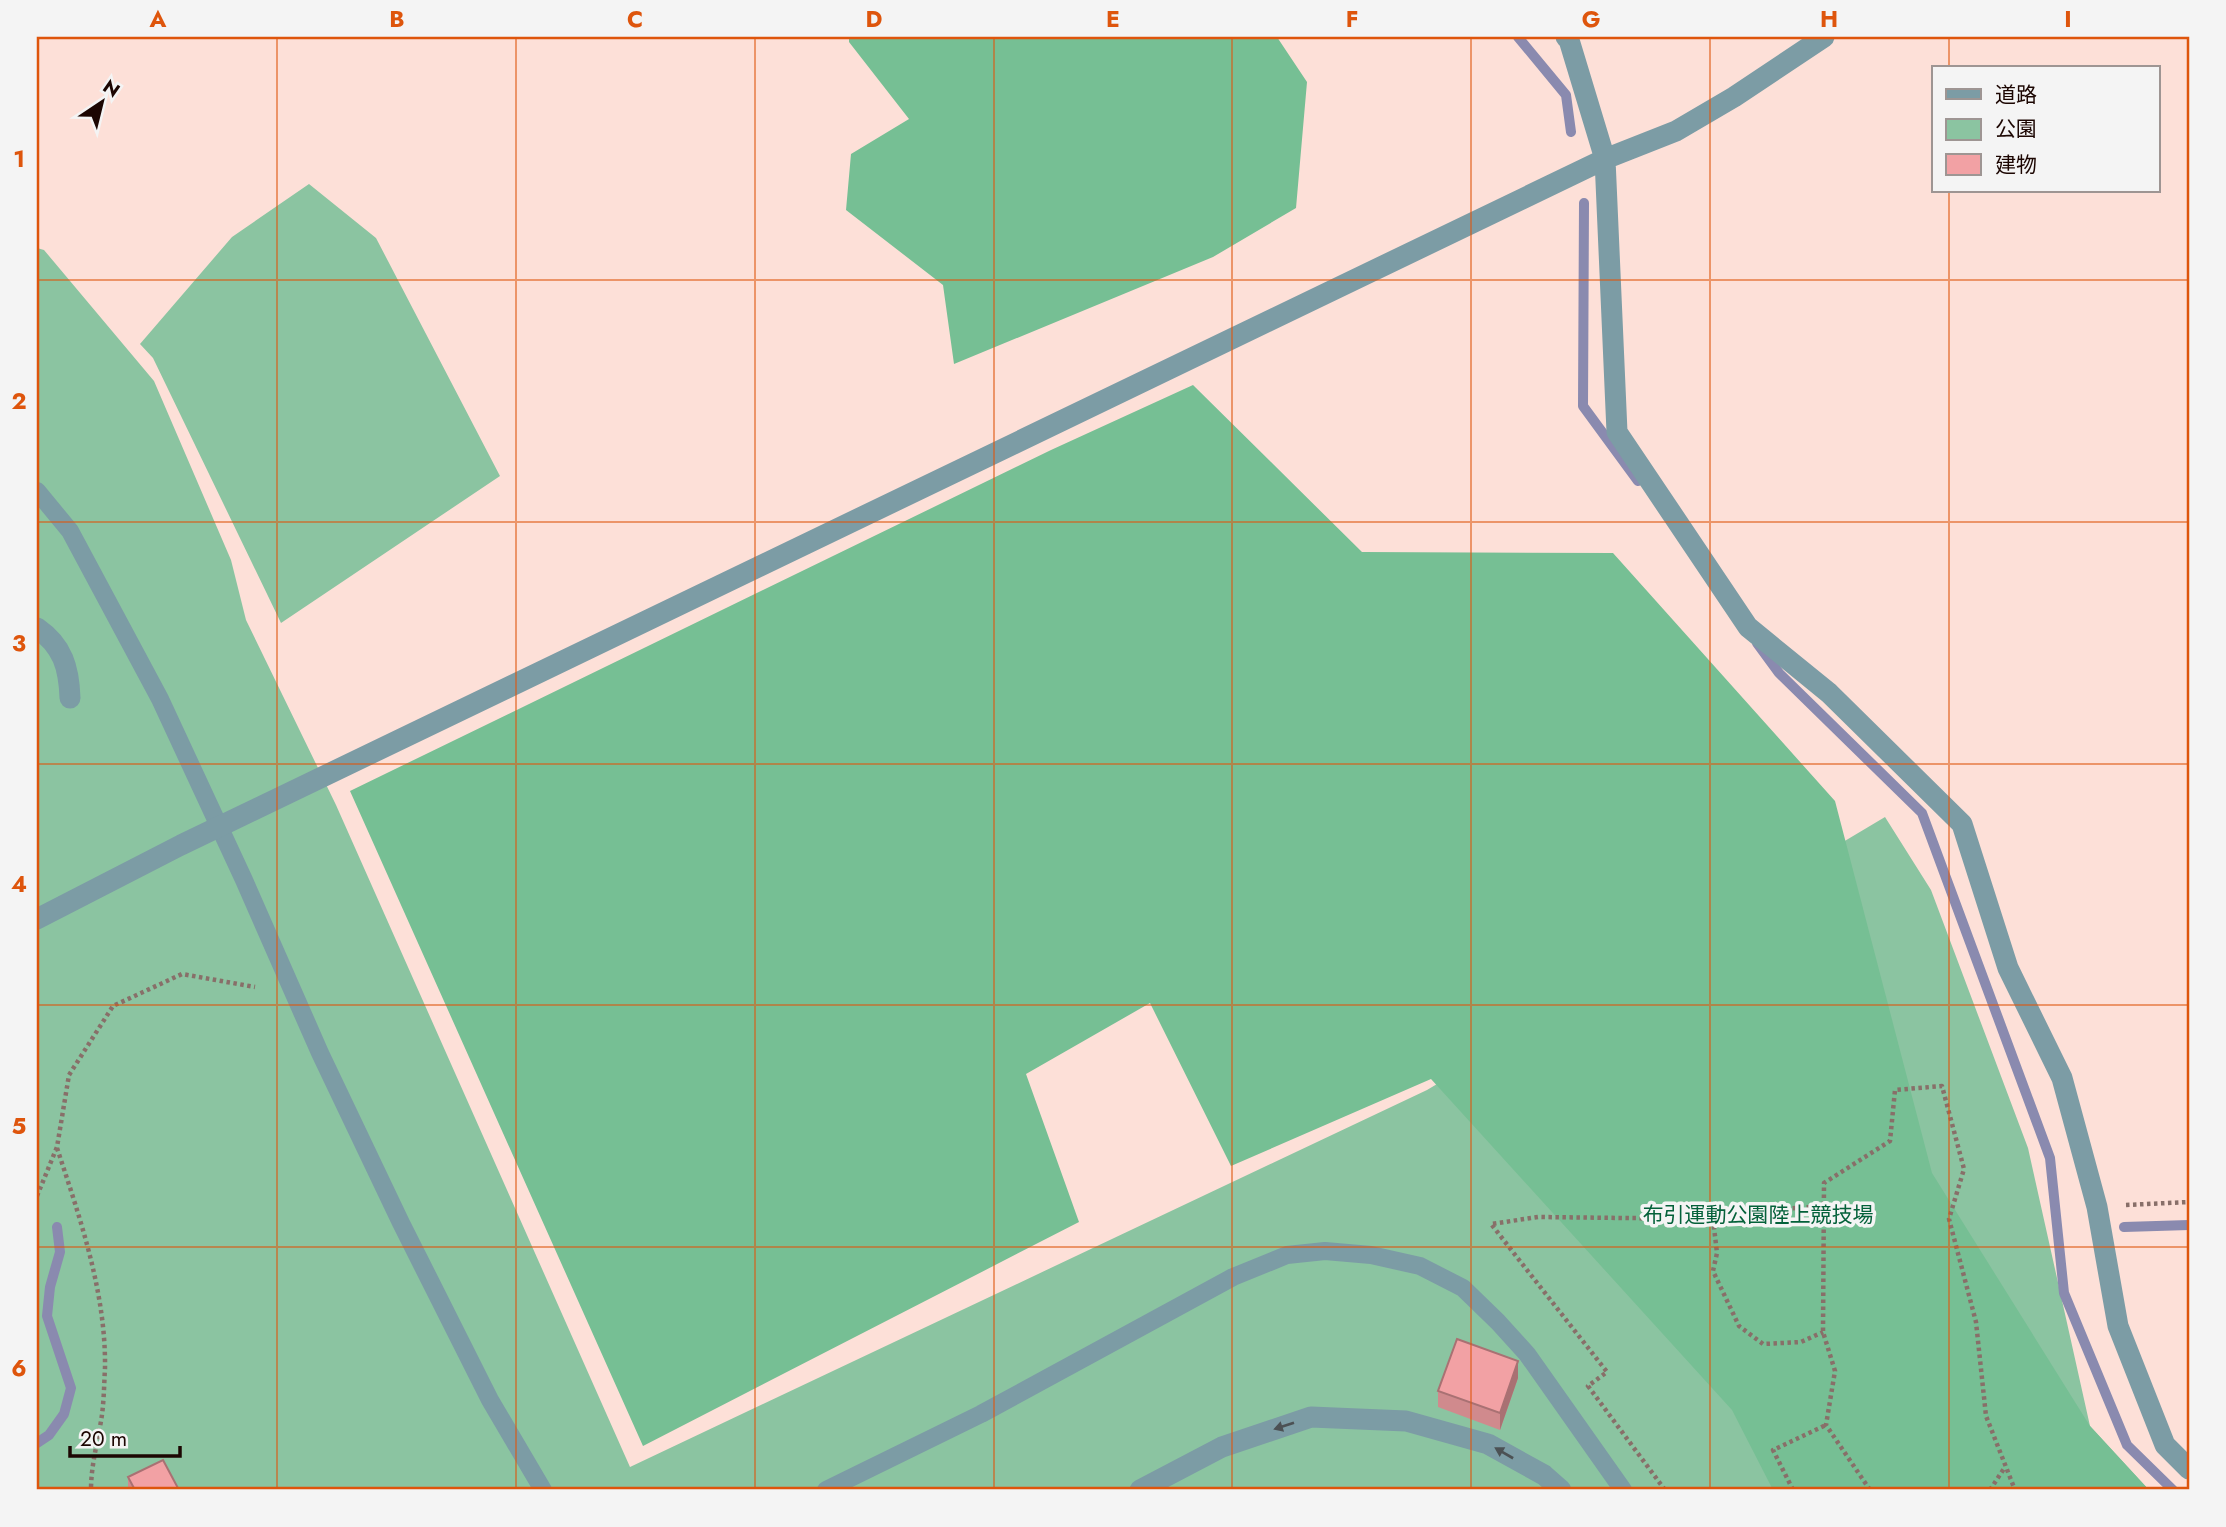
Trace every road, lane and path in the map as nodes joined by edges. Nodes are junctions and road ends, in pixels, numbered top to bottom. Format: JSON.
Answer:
{"nodes":[{"id":1,"x":1566,"y":37,"type":"edge"},
{"id":2,"x":1824,"y":37,"type":"edge"},
{"id":3,"x":1605,"y":159,"type":"junction"},
{"id":4,"x":37,"y":491,"type":"edge"},
{"id":5,"x":37,"y":628,"type":"edge"},
{"id":6,"x":70,"y":698,"type":"dead end"},
{"id":7,"x":218,"y":828,"type":"junction"},
{"id":8,"x":37,"y":919,"type":"edge"},
{"id":9,"x":255,"y":987,"type":"dead end"},
{"id":10,"x":57,"y":1147,"type":"junction"},
{"id":11,"x":37,"y":1196,"type":"edge"},
{"id":12,"x":2189,"y":1202,"type":"edge"},
{"id":13,"x":1823,"y":1206,"type":"junction"},
{"id":14,"x":2097,"y":1207,"type":"junction"},
{"id":15,"x":1713,"y":1219,"type":"junction"},
{"id":16,"x":1823,"y":1332,"type":"junction"},
{"id":17,"x":1826,"y":1425,"type":"junction"},
{"id":18,"x":2006,"y":1466,"type":"junction"},
{"id":19,"x":2189,"y":1469,"type":"edge"},
{"id":20,"x":91,"y":1490,"type":"edge"},
{"id":21,"x":542,"y":1490,"type":"edge"},
{"id":22,"x":826,"y":1490,"type":"edge"},
{"id":23,"x":1140,"y":1490,"type":"edge"},
{"id":24,"x":1561,"y":1490,"type":"edge"},
{"id":25,"x":1623,"y":1490,"type":"edge"},
{"id":26,"x":1665,"y":1490,"type":"edge"},
{"id":27,"x":1793,"y":1490,"type":"edge"},
{"id":28,"x":1870,"y":1490,"type":"edge"},
{"id":29,"x":1990,"y":1490,"type":"edge"},
{"id":30,"x":2015,"y":1490,"type":"edge"}],
"edges":[{"from":1,"to":3,"type":"street"},
{"from":2,"to":3,"type":"street"},
{"from":3,"to":7,"type":"street"},
{"from":3,"to":14,"type":"street"},
{"from":4,"to":7,"type":"lane"},
{"from":5,"to":6,"type":"street"},
{"from":7,"to":8,"type":"street"},
{"from":7,"to":21,"type":"lane"},
{"from":9,"to":10,"type":"path"},
{"from":10,"to":11,"type":"path"},
{"from":10,"to":20,"type":"path"},
{"from":12,"to":14,"type":"path"},
{"from":13,"to":15,"type":"path"},
{"from":13,"to":16,"type":"path"},
{"from":13,"to":18,"type":"path"},
{"from":14,"to":19,"type":"street"},
{"from":15,"to":16,"type":"path"},
{"from":15,"to":26,"type":"path"},
{"from":16,"to":17,"type":"path"},
{"from":17,"to":27,"type":"path"},
{"from":17,"to":28,"type":"path"},
{"from":18,"to":29,"type":"path"},
{"from":18,"to":30,"type":"path"},
{"from":22,"to":25,"type":"lane"},
{"from":24,"to":23,"type":"street","one_way":true}]}
